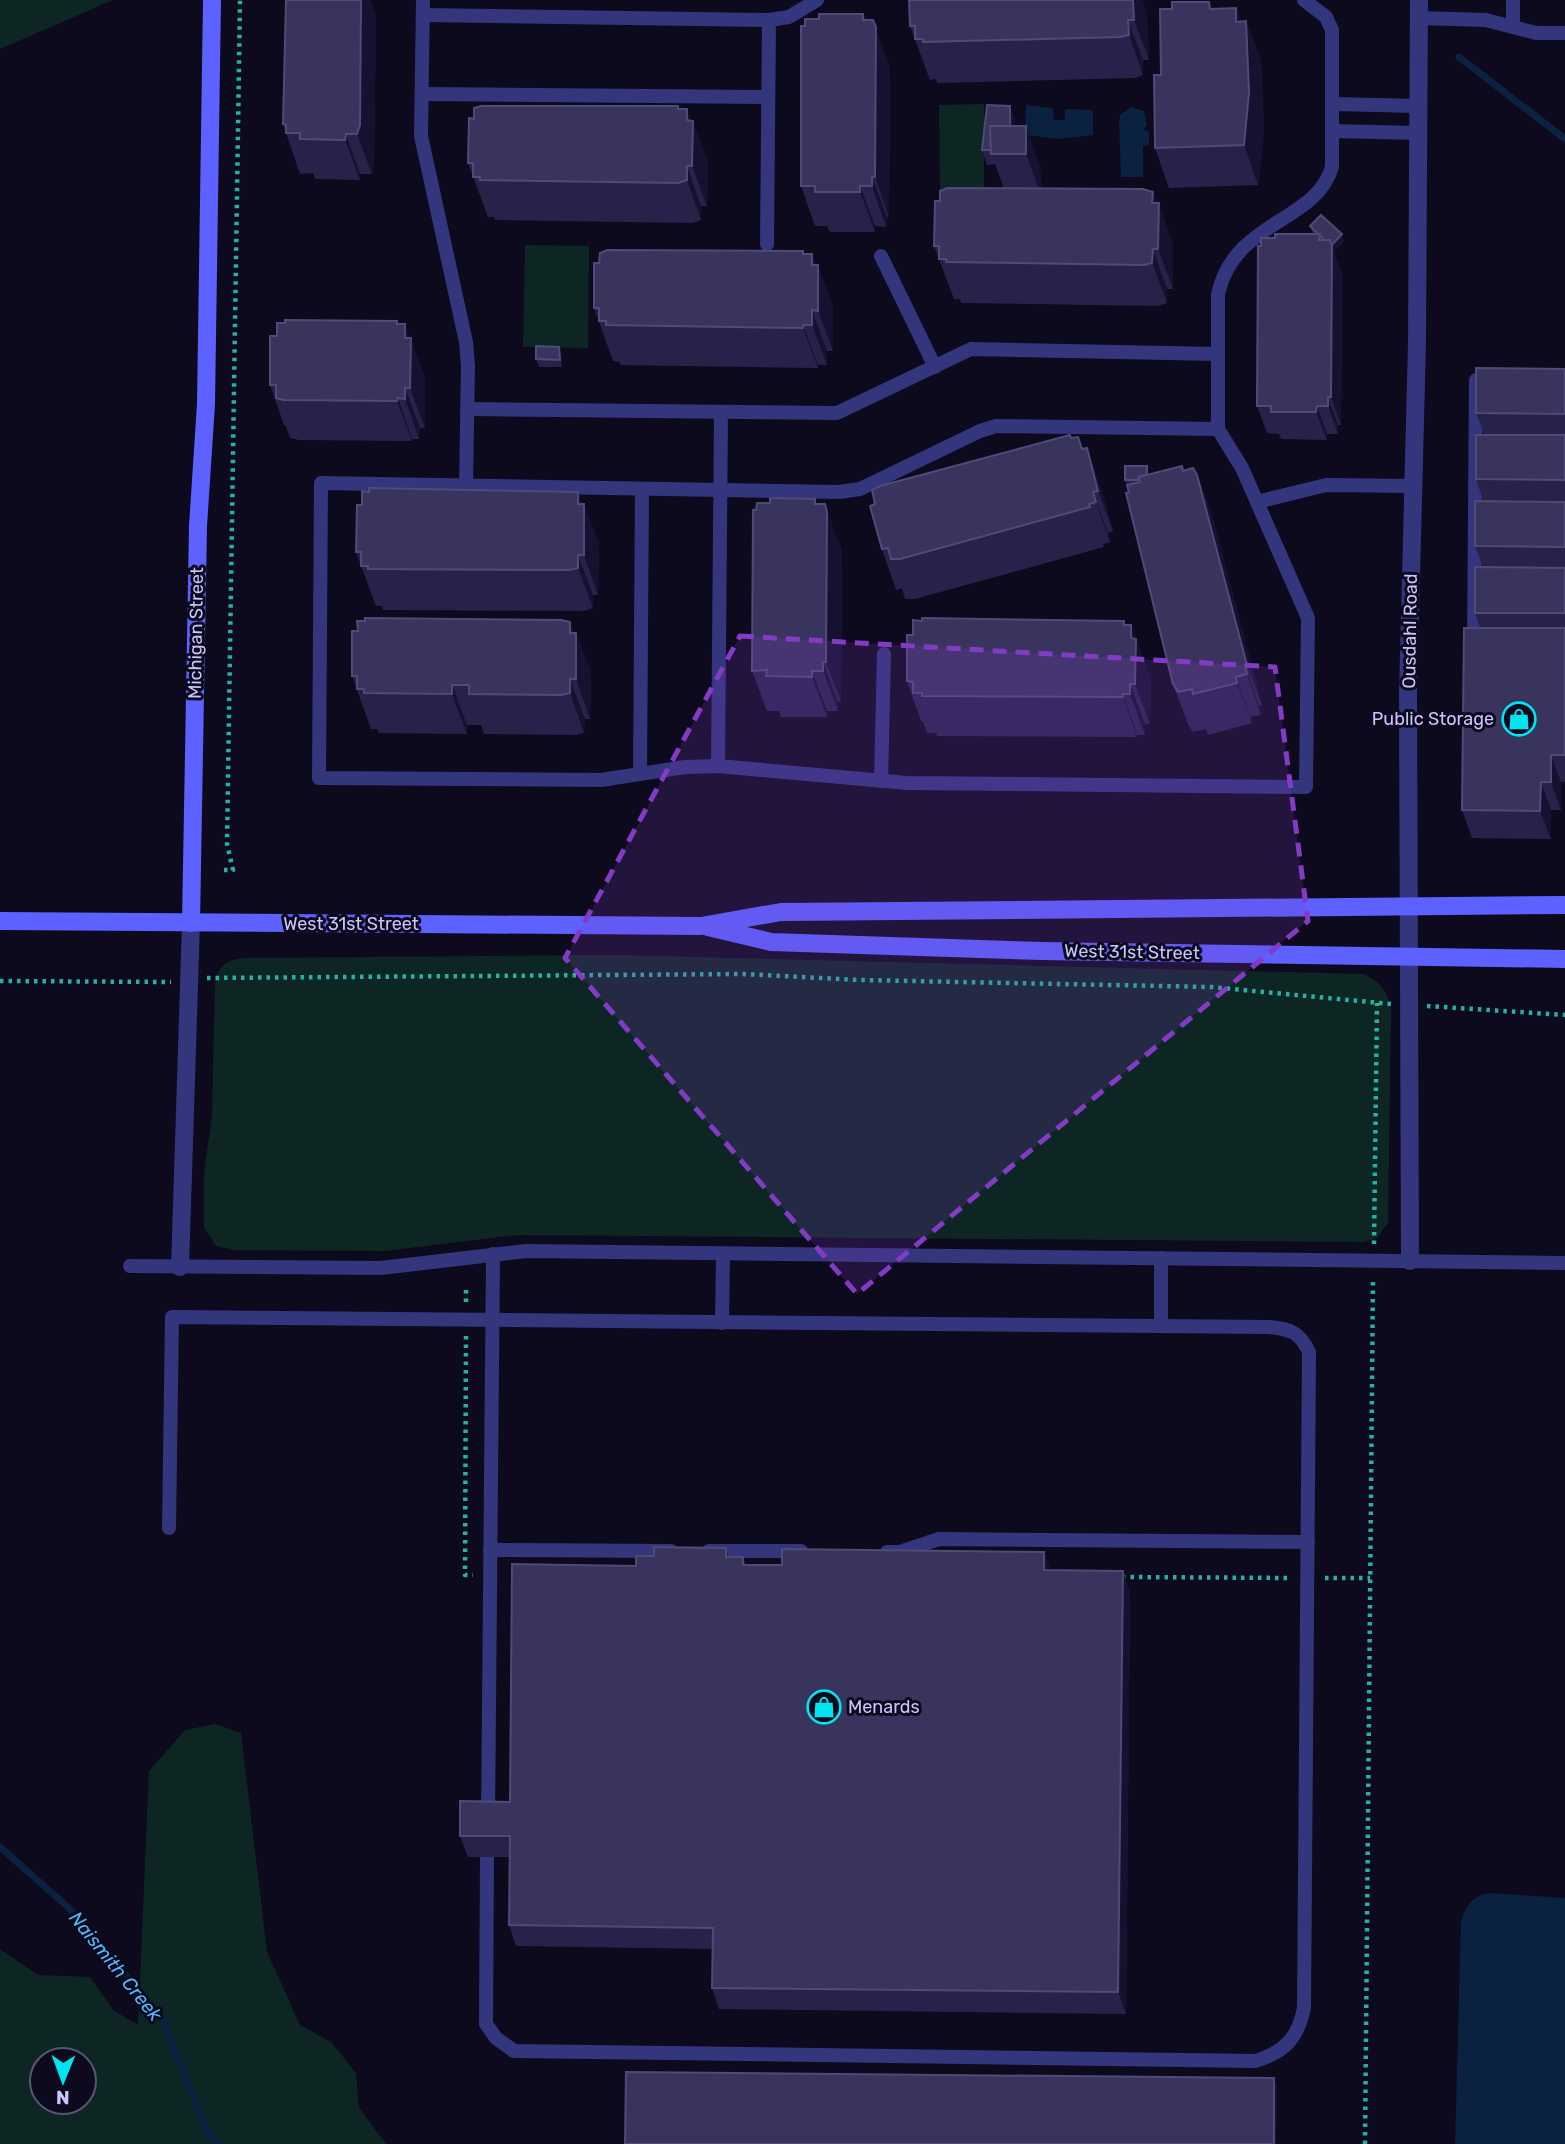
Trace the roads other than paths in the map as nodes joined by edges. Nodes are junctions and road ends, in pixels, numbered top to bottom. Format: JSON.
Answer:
{"nodes":[{"id":1,"x":212,"y":0,"type":"edge"},
{"id":2,"x":817,"y":0,"type":"edge"},
{"id":3,"x":1304,"y":0,"type":"edge"},
{"id":4,"x":1419,"y":0,"type":"edge"},
{"id":5,"x":1513,"y":0,"type":"edge"},
{"id":6,"x":423,"y":8,"type":"edge"},
{"id":7,"x":1419,"y":18,"type":"junction"},
{"id":8,"x":769,"y":20,"type":"junction"},
{"id":9,"x":1513,"y":26,"type":"junction"},
{"id":10,"x":1565,"y":33,"type":"edge"},
{"id":11,"x":422,"y":94,"type":"junction"},
{"id":12,"x":768,"y":97,"type":"junction"},
{"id":13,"x":1332,"y":104,"type":"junction"},
{"id":14,"x":1419,"y":106,"type":"junction"},
{"id":15,"x":1332,"y":131,"type":"junction"},
{"id":16,"x":1419,"y":133,"type":"junction"},
{"id":17,"x":767,"y":244,"type":"dead end"},
{"id":18,"x":881,"y":256,"type":"dead end"},
{"id":19,"x":1218,"y":354,"type":"junction"},
{"id":20,"x":935,"y":367,"type":"junction"},
{"id":21,"x":1514,"y":380,"type":"edge"},
{"id":22,"x":467,"y":409,"type":"junction"},
{"id":23,"x":721,"y":412,"type":"junction"},
{"id":24,"x":1218,"y":429,"type":"junction"},
{"id":25,"x":466,"y":486,"type":"junction"},
{"id":26,"x":1413,"y":486,"type":"junction"},
{"id":27,"x":642,"y":489,"type":"junction"},
{"id":28,"x":720,"y":490,"type":"junction"},
{"id":29,"x":1257,"y":502,"type":"junction"},
{"id":30,"x":1488,"y":648,"type":"edge"},
{"id":31,"x":884,"y":654,"type":"dead end"},
{"id":32,"x":718,"y":766,"type":"junction"},
{"id":33,"x":640,"y":774,"type":"junction"},
{"id":34,"x":881,"y":781,"type":"junction"},
{"id":35,"x":1565,"y":905,"type":"edge"},
{"id":36,"x":1409,"y":906,"type":"junction"},
{"id":37,"x":0,"y":921,"type":"edge"},
{"id":38,"x":191,"y":923,"type":"junction"},
{"id":39,"x":702,"y":926,"type":"junction"},
{"id":40,"x":1410,"y":956,"type":"junction"},
{"id":41,"x":1565,"y":959,"type":"edge"},
{"id":42,"x":493,"y":1254,"type":"junction"},
{"id":43,"x":723,"y":1254,"type":"junction"},
{"id":44,"x":1161,"y":1258,"type":"junction"},
{"id":45,"x":1410,"y":1261,"type":"junction"},
{"id":46,"x":1565,"y":1263,"type":"edge"},
{"id":47,"x":130,"y":1266,"type":"dead end"},
{"id":48,"x":180,"y":1267,"type":"junction"},
{"id":49,"x":492,"y":1322,"type":"junction"},
{"id":50,"x":722,"y":1323,"type":"junction"},
{"id":51,"x":1161,"y":1326,"type":"junction"},
{"id":52,"x":169,"y":1528,"type":"dead end"},
{"id":53,"x":1308,"y":1542,"type":"junction"},
{"id":54,"x":490,"y":1550,"type":"junction"},
{"id":55,"x":817,"y":1552,"type":"edge"},
{"id":56,"x":877,"y":1552,"type":"edge"},
{"id":57,"x":488,"y":1822,"type":"edge"},
{"id":58,"x":487,"y":1857,"type":"dead end"}],
"edges":[{"from":1,"to":38,"type":"main road","name":"Michigan Street"},
{"from":2,"to":8,"type":"lane"},
{"from":3,"to":13,"type":"lane"},
{"from":4,"to":7,"type":"street","name":"Ousdahl Road"},
{"from":5,"to":9,"type":"lane"},
{"from":6,"to":8,"type":"lane"},
{"from":6,"to":11,"type":"lane"},
{"from":7,"to":9,"type":"lane"},
{"from":7,"to":14,"type":"street","name":"Ousdahl Road"},
{"from":8,"to":12,"type":"lane"},
{"from":9,"to":10,"type":"lane"},
{"from":11,"to":12,"type":"lane"},
{"from":11,"to":22,"type":"lane"},
{"from":12,"to":17,"type":"lane"},
{"from":13,"to":14,"type":"lane"},
{"from":13,"to":15,"type":"lane"},
{"from":14,"to":16,"type":"street","name":"Ousdahl Road"},
{"from":15,"to":16,"type":"lane"},
{"from":15,"to":19,"type":"lane"},
{"from":16,"to":26,"type":"street","name":"Ousdahl Road"},
{"from":18,"to":20,"type":"lane"},
{"from":19,"to":20,"type":"lane"},
{"from":19,"to":24,"type":"lane"},
{"from":20,"to":23,"type":"lane"},
{"from":21,"to":30,"type":"lane"},
{"from":22,"to":23,"type":"lane"},
{"from":22,"to":25,"type":"lane"},
{"from":23,"to":28,"type":"lane"},
{"from":24,"to":28,"type":"lane"},
{"from":24,"to":29,"type":"lane"},
{"from":25,"to":27,"type":"lane"},
{"from":25,"to":33,"type":"lane"},
{"from":26,"to":29,"type":"lane"},
{"from":26,"to":36,"type":"street","name":"Ousdahl Road"},
{"from":27,"to":28,"type":"lane"},
{"from":27,"to":33,"type":"lane"},
{"from":28,"to":32,"type":"lane"},
{"from":29,"to":34,"type":"lane"},
{"from":31,"to":34,"type":"lane"},
{"from":32,"to":33,"type":"lane"},
{"from":32,"to":34,"type":"lane"},
{"from":35,"to":36,"type":"main road","name":"West 31st Street"},
{"from":36,"to":39,"type":"main road","name":"West 31st Street"},
{"from":36,"to":40,"type":"street","name":"Ousdahl Road"},
{"from":37,"to":38,"type":"main road","name":"West 31st Street"},
{"from":38,"to":39,"type":"main road","name":"West 31st Street"},
{"from":38,"to":48,"type":"street","name":"Michigan Street"},
{"from":39,"to":40,"type":"main road","name":"West 31st Street"},
{"from":40,"to":41,"type":"main road","name":"West 31st Street"},
{"from":40,"to":45,"type":"street","name":"Ousdahl Road"},
{"from":42,"to":43,"type":"lane"},
{"from":42,"to":48,"type":"lane"},
{"from":42,"to":49,"type":"lane"},
{"from":43,"to":44,"type":"lane"},
{"from":43,"to":50,"type":"lane"},
{"from":44,"to":45,"type":"lane"},
{"from":44,"to":51,"type":"lane"},
{"from":45,"to":46,"type":"lane"},
{"from":47,"to":48,"type":"lane"},
{"from":49,"to":50,"type":"lane"},
{"from":49,"to":52,"type":"lane"},
{"from":49,"to":54,"type":"lane"},
{"from":50,"to":51,"type":"lane"},
{"from":51,"to":53,"type":"lane"},
{"from":53,"to":56,"type":"lane"},
{"from":53,"to":58,"type":"lane"},
{"from":54,"to":55,"type":"lane"},
{"from":54,"to":57,"type":"lane"}]}
